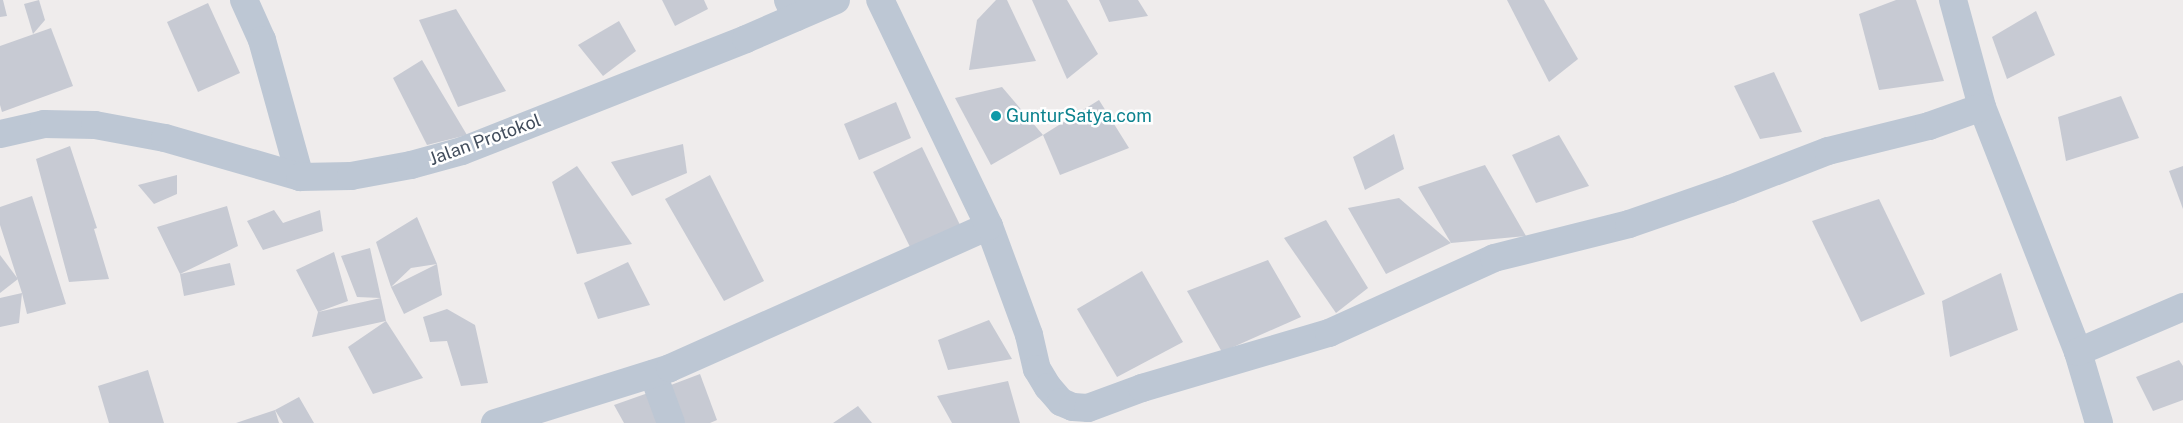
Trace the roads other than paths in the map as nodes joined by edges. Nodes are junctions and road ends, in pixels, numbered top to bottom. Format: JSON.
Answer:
{"nodes":[{"id":1,"x":244,"y":0,"type":"edge"},
{"id":2,"x":836,"y":0,"type":"edge"},
{"id":3,"x":880,"y":0,"type":"edge"},
{"id":4,"x":1953,"y":0,"type":"edge"},
{"id":5,"x":792,"y":9,"type":"edge"},
{"id":6,"x":1982,"y":107,"type":"junction"},
{"id":7,"x":0,"y":134,"type":"edge"},
{"id":8,"x":300,"y":177,"type":"junction"},
{"id":9,"x":989,"y":226,"type":"junction"},
{"id":10,"x":2183,"y":307,"type":"edge"},
{"id":11,"x":2078,"y":352,"type":"junction"},
{"id":12,"x":653,"y":374,"type":"junction"},
{"id":13,"x":1076,"y":415,"type":"edge"},
{"id":14,"x":495,"y":423,"type":"edge"},
{"id":15,"x":671,"y":423,"type":"edge"},
{"id":16,"x":2099,"y":423,"type":"edge"}],
"edges":[{"from":1,"to":8,"type":"street"},
{"from":2,"to":5,"type":"street","name":"Jalan Protokol"},
{"from":3,"to":9,"type":"street"},
{"from":4,"to":6,"type":"street"},
{"from":5,"to":8,"type":"street","name":"Jalan Protokol"},
{"from":6,"to":11,"type":"street"},
{"from":6,"to":13,"type":"street"},
{"from":7,"to":8,"type":"street","name":"Jalan Protokol"},
{"from":9,"to":12,"type":"street"},
{"from":9,"to":13,"type":"street"},
{"from":10,"to":11,"type":"street"},
{"from":11,"to":16,"type":"street"},
{"from":12,"to":14,"type":"street"},
{"from":12,"to":15,"type":"street"}]}
